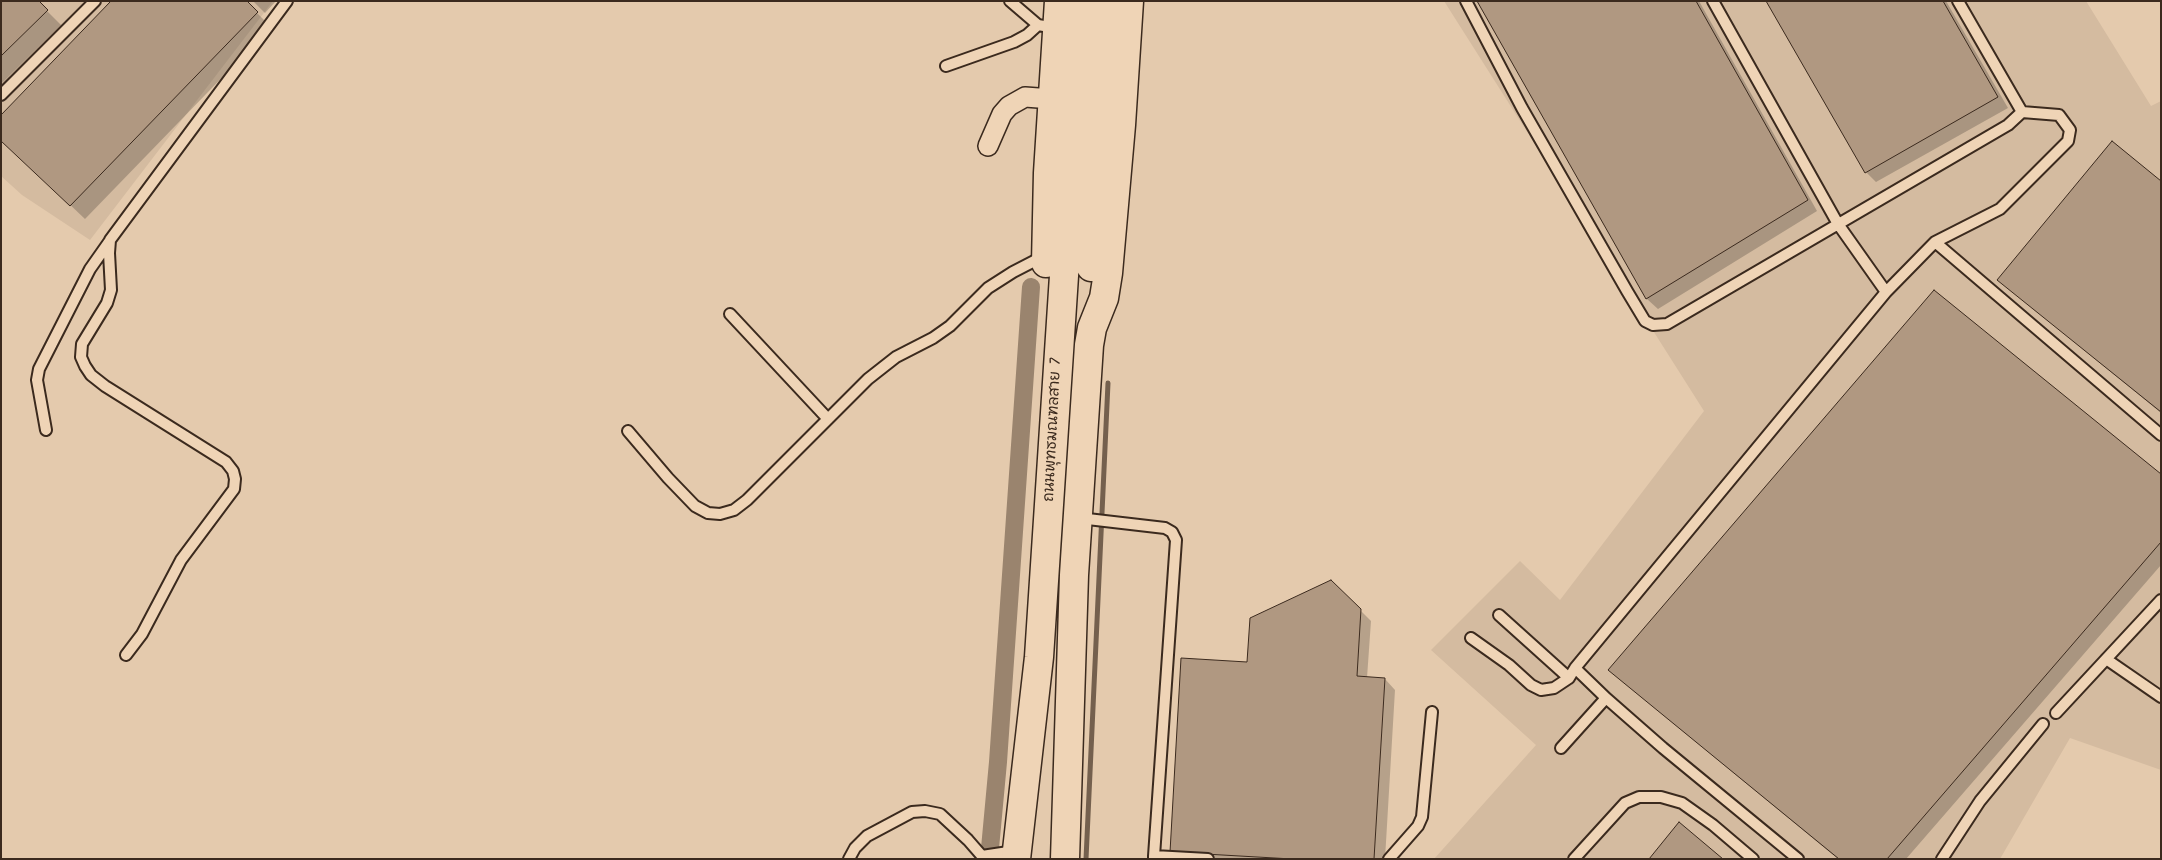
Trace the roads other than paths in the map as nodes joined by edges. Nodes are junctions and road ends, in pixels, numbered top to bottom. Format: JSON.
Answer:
{"nodes":[{"id":1,"x":95,"y":1,"type":"edge"},
{"id":2,"x":287,"y":1,"type":"edge"},
{"id":3,"x":1010,"y":1,"type":"edge"},
{"id":4,"x":1059,"y":1,"type":"edge"},
{"id":5,"x":1082,"y":1,"type":"edge"},
{"id":6,"x":1106,"y":1,"type":"edge"},
{"id":7,"x":1129,"y":1,"type":"edge"},
{"id":8,"x":1466,"y":1,"type":"edge"},
{"id":9,"x":1713,"y":1,"type":"edge"},
{"id":10,"x":1958,"y":1,"type":"edge"},
{"id":11,"x":1048,"y":26,"type":"junction"},
{"id":12,"x":946,"y":66,"type":"dead end"},
{"id":13,"x":1,"y":95,"type":"edge"},
{"id":14,"x":1052,"y":99,"type":"junction"},
{"id":15,"x":2022,"y":112,"type":"junction"},
{"id":16,"x":988,"y":146,"type":"dead end"},
{"id":17,"x":1838,"y":224,"type":"junction"},
{"id":18,"x":110,"y":240,"type":"junction"},
{"id":19,"x":1935,"y":242,"type":"junction"},
{"id":20,"x":1046,"y":255,"type":"junction"},
{"id":21,"x":1886,"y":292,"type":"junction"},
{"id":22,"x":730,"y":314,"type":"dead end"},
{"id":23,"x":1092,"y":328,"type":"junction"},
{"id":24,"x":1059,"y":330,"type":"junction"},
{"id":25,"x":828,"y":419,"type":"junction"},
{"id":26,"x":46,"y":430,"type":"dead end"},
{"id":27,"x":628,"y":431,"type":"dead end"},
{"id":28,"x":2161,"y":435,"type":"edge"},
{"id":29,"x":1078,"y":518,"type":"junction"},
{"id":30,"x":2161,"y":600,"type":"edge"},
{"id":31,"x":1499,"y":616,"type":"dead end"},
{"id":32,"x":1471,"y":638,"type":"dead end"},
{"id":33,"x":126,"y":655,"type":"dead end"},
{"id":34,"x":2106,"y":659,"type":"junction"},
{"id":35,"x":1576,"y":668,"type":"junction"},
{"id":36,"x":1569,"y":678,"type":"junction"},
{"id":37,"x":2161,"y":697,"type":"edge"},
{"id":38,"x":1606,"y":698,"type":"junction"},
{"id":39,"x":1432,"y":712,"type":"dead end"},
{"id":40,"x":2056,"y":713,"type":"dead end"},
{"id":41,"x":2043,"y":724,"type":"dead end"},
{"id":42,"x":1561,"y":748,"type":"dead end"},
{"id":43,"x":1016,"y":855,"type":"edge"},
{"id":44,"x":1154,"y":857,"type":"edge"},
{"id":45,"x":849,"y":859,"type":"edge"},
{"id":46,"x":1065,"y":859,"type":"edge"},
{"id":47,"x":1208,"y":859,"type":"edge"},
{"id":48,"x":1389,"y":859,"type":"edge"},
{"id":49,"x":1574,"y":859,"type":"edge"},
{"id":50,"x":1753,"y":859,"type":"edge"},
{"id":51,"x":1798,"y":859,"type":"edge"},
{"id":52,"x":1942,"y":859,"type":"edge"}],
"edges":[{"from":1,"to":13,"type":"lane"},
{"from":2,"to":18,"type":"lane"},
{"from":3,"to":11,"type":"lane"},
{"from":4,"to":11,"type":"main road"},
{"from":5,"to":24,"type":"main road","name":"ถนนพุทธมณฑลสาย 7"},
{"from":6,"to":23,"type":"main road"},
{"from":7,"to":23,"type":"main road"},
{"from":8,"to":17,"type":"lane"},
{"from":9,"to":17,"type":"lane"},
{"from":10,"to":15,"type":"lane"},
{"from":11,"to":12,"type":"lane"},
{"from":11,"to":14,"type":"main road"},
{"from":14,"to":16,"type":"street"},
{"from":14,"to":20,"type":"main road"},
{"from":15,"to":17,"type":"lane"},
{"from":15,"to":19,"type":"lane"},
{"from":17,"to":21,"type":"lane"},
{"from":18,"to":26,"type":"lane"},
{"from":18,"to":33,"type":"lane"},
{"from":19,"to":21,"type":"lane"},
{"from":19,"to":28,"type":"lane"},
{"from":20,"to":24,"type":"main road"},
{"from":20,"to":25,"type":"lane"},
{"from":21,"to":35,"type":"lane"},
{"from":22,"to":25,"type":"lane"},
{"from":23,"to":29,"type":"main road","name":"ถนนพุทธมณฑลสาย 7"},
{"from":24,"to":43,"type":"main road","name":"ถนนพุทธมณฑลสาย 7"},
{"from":25,"to":27,"type":"lane"},
{"from":29,"to":44,"type":"lane"},
{"from":29,"to":46,"type":"main road","name":"ถนนพุทธมณฑลสาย 7"},
{"from":30,"to":34,"type":"lane"},
{"from":31,"to":36,"type":"lane"},
{"from":32,"to":36,"type":"lane"},
{"from":34,"to":37,"type":"lane"},
{"from":34,"to":40,"type":"lane"},
{"from":35,"to":36,"type":"lane"},
{"from":35,"to":38,"type":"lane"},
{"from":38,"to":42,"type":"lane"},
{"from":38,"to":51,"type":"lane"},
{"from":39,"to":48,"type":"lane"},
{"from":41,"to":52,"type":"lane"},
{"from":43,"to":45,"type":"lane"},
{"from":44,"to":47,"type":"lane"},
{"from":49,"to":50,"type":"lane"}]}
